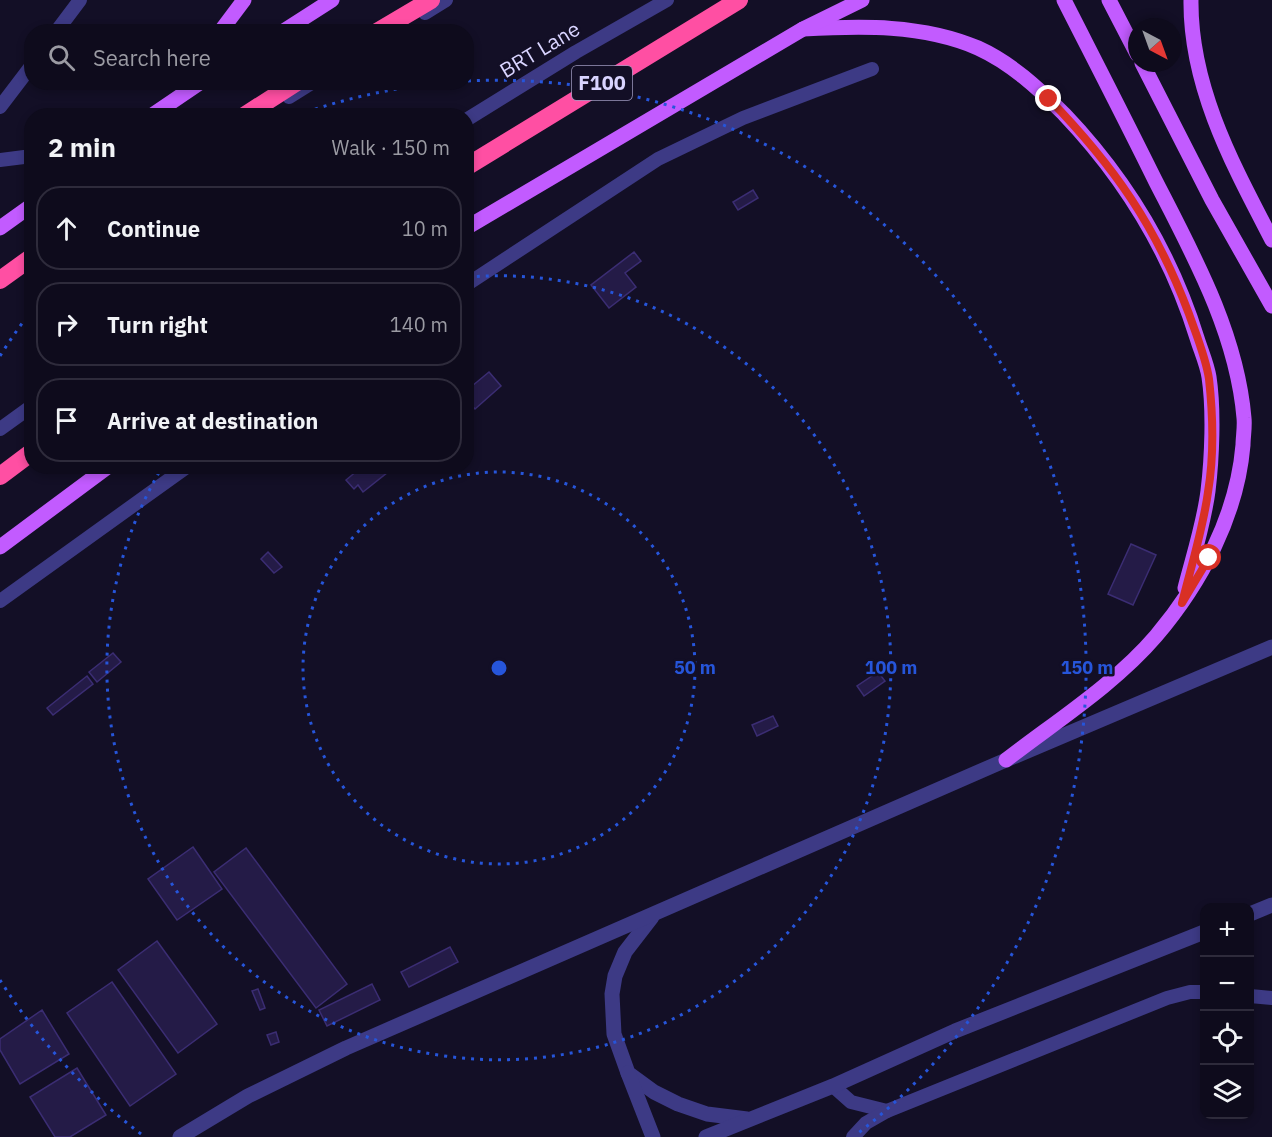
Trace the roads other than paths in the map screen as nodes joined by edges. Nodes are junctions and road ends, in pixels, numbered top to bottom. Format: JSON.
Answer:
{"nodes":[{"id":1,"x":244,"y":0,"type":"edge"},
{"id":2,"x":332,"y":0,"type":"edge"},
{"id":3,"x":431,"y":0,"type":"edge"},
{"id":4,"x":446,"y":0,"type":"edge"},
{"id":5,"x":667,"y":0,"type":"edge"},
{"id":6,"x":739,"y":0,"type":"edge"},
{"id":7,"x":862,"y":0,"type":"edge"},
{"id":8,"x":1064,"y":0,"type":"edge"},
{"id":9,"x":1109,"y":0,"type":"edge"},
{"id":10,"x":1191,"y":0,"type":"edge"},
{"id":11,"x":76,"y":1,"type":"edge"},
{"id":12,"x":61,"y":24,"type":"edge"},
{"id":13,"x":226,"y":24,"type":"edge"},
{"id":14,"x":294,"y":24,"type":"edge"},
{"id":15,"x":390,"y":24,"type":"edge"},
{"id":16,"x":406,"y":24,"type":"edge"},
{"id":17,"x":803,"y":29,"type":"junction"},
{"id":18,"x":1128,"y":37,"type":"edge"},
{"id":19,"x":872,"y":69,"type":"dead end"},
{"id":20,"x":1147,"y":72,"type":"edge"},
{"id":21,"x":24,"y":76,"type":"edge"},
{"id":22,"x":174,"y":90,"type":"edge"},
{"id":23,"x":189,"y":90,"type":"edge"},
{"id":24,"x":285,"y":90,"type":"edge"},
{"id":25,"x":301,"y":90,"type":"edge"},
{"id":26,"x":0,"y":107,"type":"edge"},
{"id":27,"x":159,"y":108,"type":"edge"},
{"id":28,"x":162,"y":108,"type":"edge"},
{"id":29,"x":256,"y":108,"type":"edge"},
{"id":30,"x":273,"y":108,"type":"edge"},
{"id":31,"x":474,"y":115,"type":"edge"},
{"id":32,"x":24,"y":157,"type":"edge"},
{"id":33,"x":0,"y":160,"type":"edge"},
{"id":34,"x":474,"y":162,"type":"edge"},
{"id":35,"x":24,"y":211,"type":"edge"},
{"id":36,"x":474,"y":223,"type":"edge"},
{"id":37,"x":0,"y":228,"type":"edge"},
{"id":38,"x":1272,"y":240,"type":"edge"},
{"id":39,"x":24,"y":263,"type":"edge"},
{"id":40,"x":24,"y":273,"type":"edge"},
{"id":41,"x":0,"y":280,"type":"edge"},
{"id":42,"x":474,"y":280,"type":"edge"},
{"id":43,"x":0,"y":290,"type":"edge"},
{"id":44,"x":1272,"y":306,"type":"edge"},
{"id":45,"x":24,"y":412,"type":"edge"},
{"id":46,"x":0,"y":429,"type":"edge"},
{"id":47,"x":24,"y":459,"type":"edge"},
{"id":48,"x":98,"y":474,"type":"edge"},
{"id":49,"x":177,"y":474,"type":"edge"},
{"id":50,"x":0,"y":476,"type":"edge"},
{"id":51,"x":0,"y":547,"type":"edge"},
{"id":52,"x":0,"y":601,"type":"edge"},
{"id":53,"x":1182,"y":603,"type":"junction"},
{"id":54,"x":1272,"y":647,"type":"edge"},
{"id":55,"x":1006,"y":760,"type":"junction"},
{"id":56,"x":1272,"y":905,"type":"edge"},
{"id":57,"x":1254,"y":912,"type":"edge"},
{"id":58,"x":654,"y":915,"type":"junction"},
{"id":59,"x":1200,"y":934,"type":"edge"},
{"id":60,"x":1200,"y":992,"type":"edge"},
{"id":61,"x":1254,"y":996,"type":"edge"},
{"id":62,"x":1272,"y":998,"type":"edge"},
{"id":63,"x":628,"y":1073,"type":"junction"},
{"id":64,"x":833,"y":1086,"type":"junction"},
{"id":65,"x":887,"y":1111,"type":"junction"},
{"id":66,"x":748,"y":1119,"type":"junction"},
{"id":67,"x":180,"y":1137,"type":"edge"},
{"id":68,"x":653,"y":1137,"type":"edge"},
{"id":69,"x":706,"y":1137,"type":"edge"},
{"id":70,"x":853,"y":1137,"type":"edge"}],
"edges":[{"from":1,"to":13,"type":"main road"},
{"from":2,"to":14,"type":"main road"},
{"from":3,"to":15,"type":"highway"},
{"from":4,"to":16,"type":"lane"},
{"from":5,"to":31,"type":"lane","name":"BRT Lane"},
{"from":6,"to":34,"type":"highway","number":"F100"},
{"from":7,"to":17,"type":"main road"},
{"from":8,"to":53,"type":"main road"},
{"from":9,"to":18,"type":"main road"},
{"from":10,"to":38,"type":"main road"},
{"from":11,"to":12,"type":"lane"},
{"from":17,"to":36,"type":"main road"},
{"from":17,"to":53,"type":"main road"},
{"from":19,"to":42,"type":"lane"},
{"from":20,"to":44,"type":"main road"},
{"from":21,"to":26,"type":"lane"},
{"from":22,"to":27,"type":"main road"},
{"from":23,"to":28,"type":"main road"},
{"from":24,"to":29,"type":"highway"},
{"from":25,"to":30,"type":"lane"},
{"from":32,"to":33,"type":"lane"},
{"from":35,"to":37,"type":"main road"},
{"from":39,"to":41,"type":"highway"},
{"from":40,"to":43,"type":"lane"},
{"from":45,"to":46,"type":"lane"},
{"from":47,"to":50,"type":"highway"},
{"from":48,"to":51,"type":"main road"},
{"from":49,"to":52,"type":"lane"},
{"from":53,"to":55,"type":"main road"},
{"from":54,"to":55,"type":"street"},
{"from":55,"to":58,"type":"street"},
{"from":56,"to":57,"type":"street"},
{"from":58,"to":63,"type":"street"},
{"from":58,"to":67,"type":"street"},
{"from":59,"to":64,"type":"street"},
{"from":60,"to":65,"type":"lane"},
{"from":61,"to":62,"type":"lane"},
{"from":63,"to":66,"type":"street"},
{"from":63,"to":68,"type":"street"},
{"from":64,"to":65,"type":"lane"},
{"from":64,"to":66,"type":"street"},
{"from":65,"to":70,"type":"lane"},
{"from":66,"to":69,"type":"street"}]}
